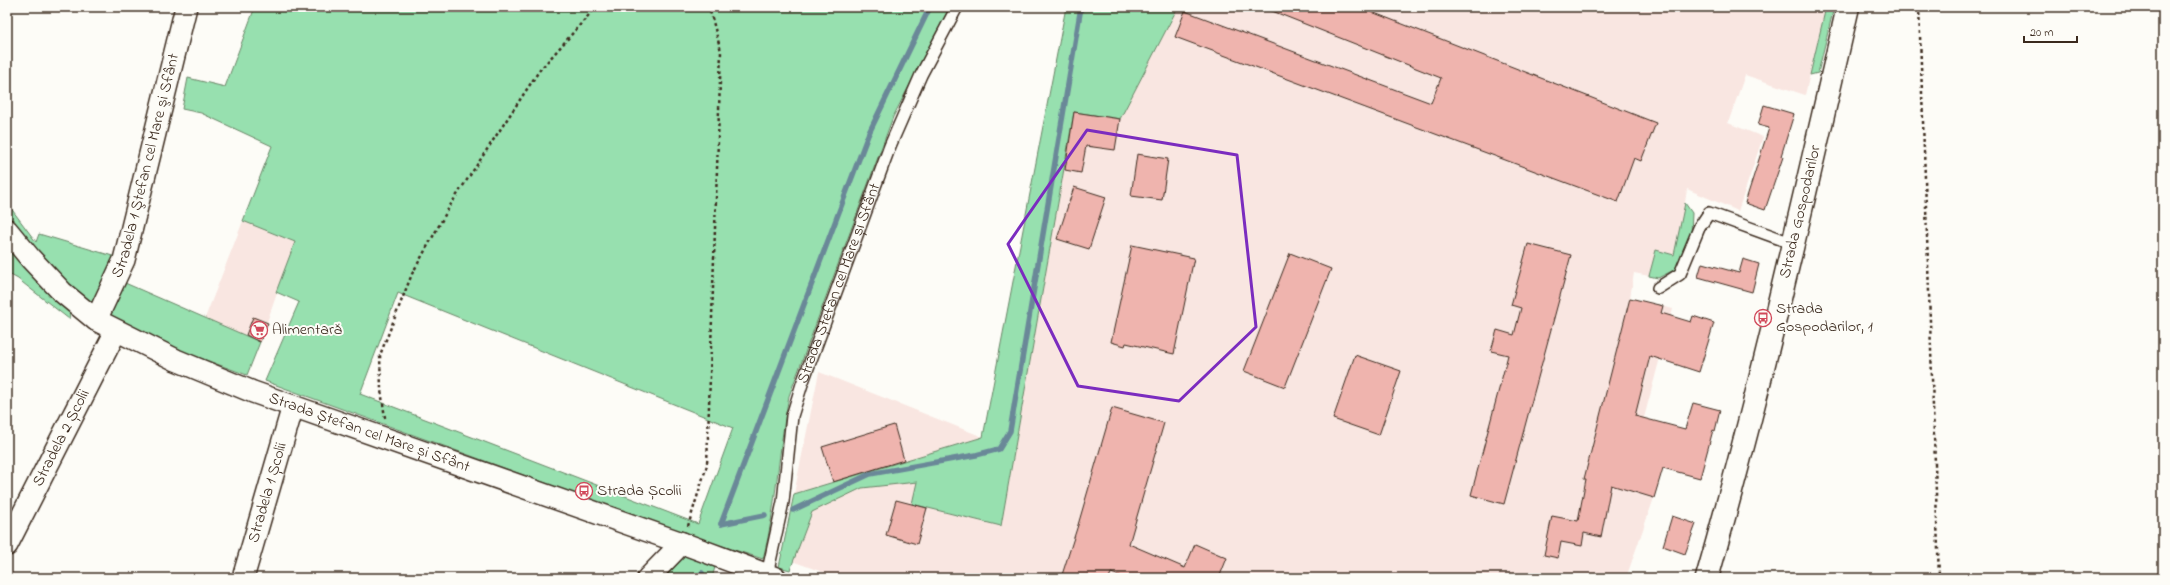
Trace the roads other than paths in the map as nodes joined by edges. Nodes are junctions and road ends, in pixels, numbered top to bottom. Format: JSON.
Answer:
{"nodes":[{"id":1,"x":186,"y":7,"type":"edge"},
{"id":2,"x":957,"y":7,"type":"edge"},
{"id":3,"x":1848,"y":7,"type":"edge"},
{"id":4,"x":7,"y":230,"type":"edge"},
{"id":5,"x":1794,"y":244,"type":"junction"},
{"id":6,"x":1658,"y":288,"type":"dead end"},
{"id":7,"x":96,"y":320,"type":"junction"},
{"id":8,"x":116,"y":331,"type":"junction"},
{"id":9,"x":293,"y":406,"type":"junction"},
{"id":10,"x":682,"y":543,"type":"junction"},
{"id":11,"x":7,"y":545,"type":"edge"},
{"id":12,"x":771,"y":576,"type":"edge"},
{"id":13,"x":243,"y":578,"type":"edge"},
{"id":14,"x":648,"y":578,"type":"edge"},
{"id":15,"x":1707,"y":578,"type":"edge"}],
"edges":[{"from":1,"to":7,"type":"street","name":"Stradela 1 Ştefan cel Mare şi Sfânt"},
{"from":2,"to":12,"type":"lane","name":"Strada Ștefan cel Mare și Sfânt"},
{"from":3,"to":5,"type":"street","name":"Strada Gospodarilor"},
{"from":4,"to":7,"type":"street","name":"Strada Ștefan cel Mare și Sfânt"},
{"from":5,"to":6,"type":"lane"},
{"from":5,"to":15,"type":"street","name":"Strada Gospodarilor"},
{"from":7,"to":8,"type":"street","name":"Strada Ștefan cel Mare și Sfânt"},
{"from":8,"to":9,"type":"street","name":"Strada Ștefan cel Mare și Sfânt"},
{"from":8,"to":11,"type":"street","name":"Stradela 2 Școlii"},
{"from":9,"to":10,"type":"street","name":"Strada Ștefan cel Mare și Sfânt"},
{"from":9,"to":13,"type":"street","name":"Stradela 1 Școlii"},
{"from":10,"to":12,"type":"street","name":"Strada Ștefan cel Mare și Sfânt"},
{"from":10,"to":14,"type":"street"}]}
